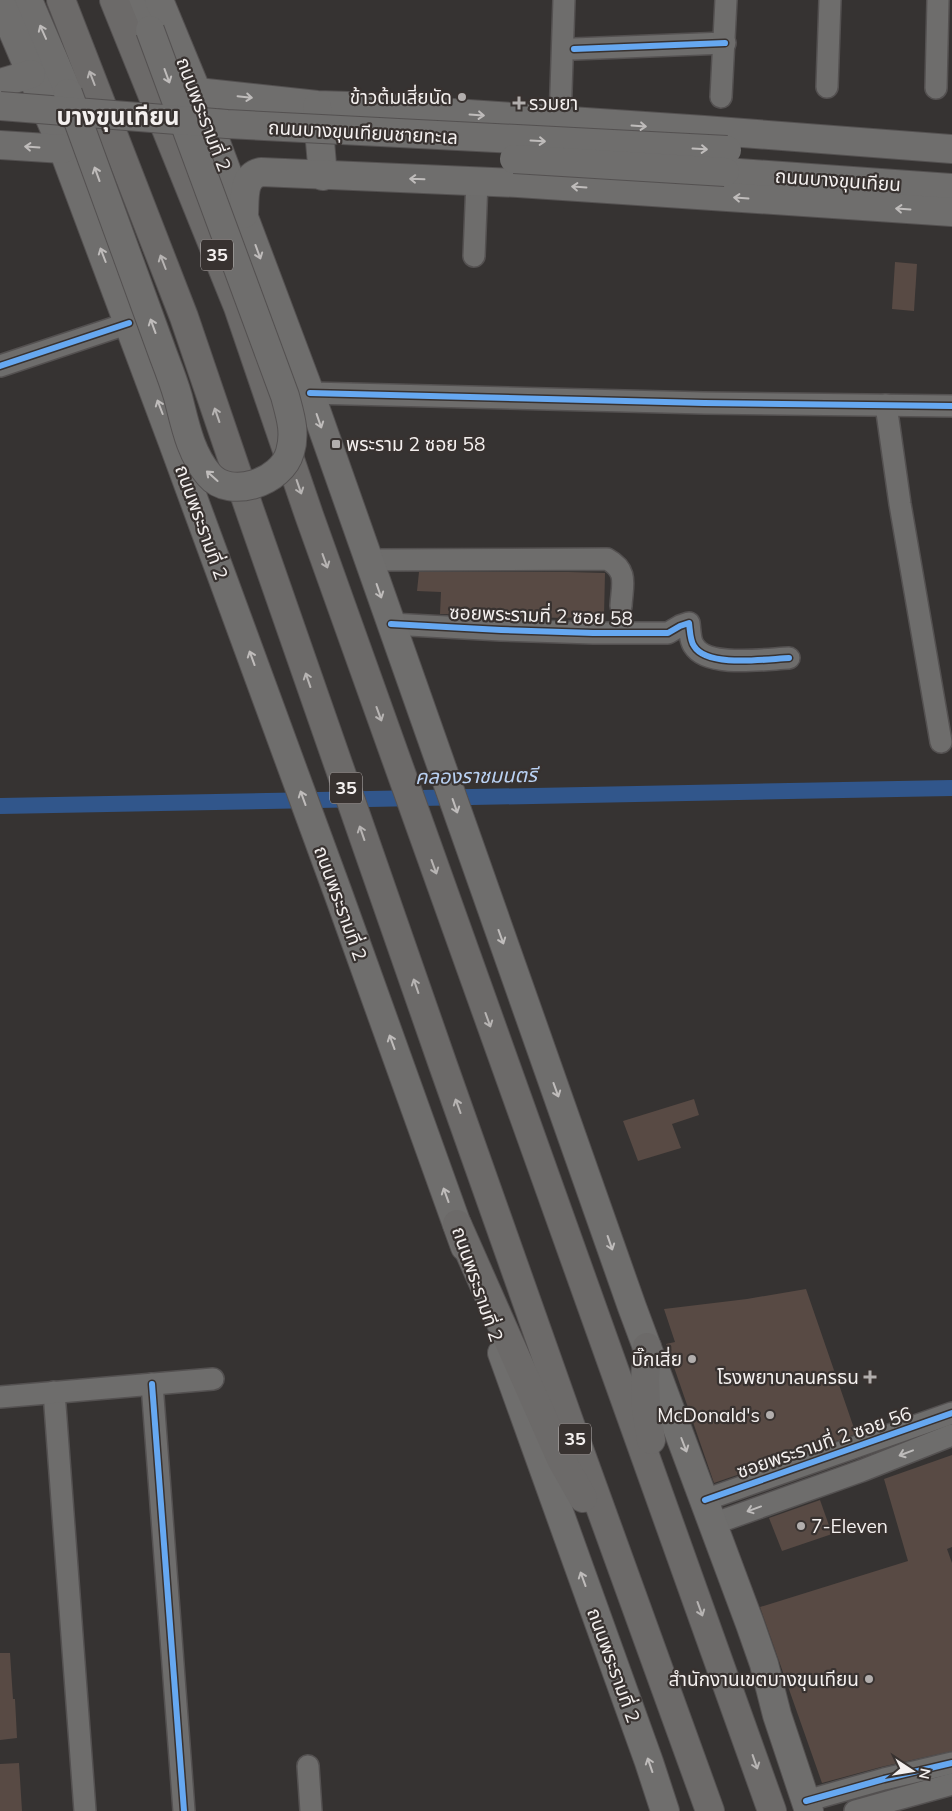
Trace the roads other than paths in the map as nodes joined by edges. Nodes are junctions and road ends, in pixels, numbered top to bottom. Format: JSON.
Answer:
{"nodes":[{"id":1,"x":28,"y":0,"type":"edge"},
{"id":2,"x":61,"y":0,"type":"edge"},
{"id":3,"x":114,"y":0,"type":"edge"},
{"id":4,"x":138,"y":0,"type":"edge"},
{"id":5,"x":159,"y":0,"type":"edge"},
{"id":6,"x":564,"y":0,"type":"edge"},
{"id":7,"x":726,"y":0,"type":"edge"},
{"id":8,"x":830,"y":0,"type":"edge"},
{"id":9,"x":938,"y":0,"type":"edge"},
{"id":10,"x":0,"y":1,"type":"edge"},
{"id":11,"x":725,"y":43,"type":"junction"},
{"id":12,"x":574,"y":49,"type":"dead end"},
{"id":13,"x":31,"y":74,"type":"junction"},
{"id":14,"x":0,"y":83,"type":"edge"},
{"id":15,"x":827,"y":87,"type":"dead end"},
{"id":16,"x":936,"y":88,"type":"dead end"},
{"id":17,"x":197,"y":92,"type":"junction"},
{"id":18,"x":721,"y":97,"type":"dead end"},
{"id":19,"x":317,"y":105,"type":"junction"},
{"id":20,"x":0,"y":106,"type":"edge"},
{"id":21,"x":560,"y":121,"type":"junction"},
{"id":22,"x":0,"y":125,"type":"edge"},
{"id":23,"x":0,"y":145,"type":"edge"},
{"id":24,"x":952,"y":149,"type":"edge"},
{"id":25,"x":64,"y":150,"type":"junction"},
{"id":26,"x":726,"y":161,"type":"junction"},
{"id":27,"x":952,"y":165,"type":"edge"},
{"id":28,"x":323,"y":176,"type":"junction"},
{"id":29,"x":477,"y":181,"type":"junction"},
{"id":30,"x":952,"y":188,"type":"edge"},
{"id":31,"x":952,"y":212,"type":"edge"},
{"id":32,"x":244,"y":214,"type":"junction"},
{"id":33,"x":474,"y":256,"type":"dead end"},
{"id":34,"x":128,"y":323,"type":"junction"},
{"id":35,"x":0,"y":366,"type":"edge"},
{"id":36,"x":310,"y":393,"type":"junction"},
{"id":37,"x":886,"y":405,"type":"junction"},
{"id":38,"x":952,"y":406,"type":"edge"},
{"id":39,"x":369,"y":560,"type":"junction"},
{"id":40,"x":621,"y":606,"type":"dead end"},
{"id":41,"x":391,"y":624,"type":"junction"},
{"id":42,"x":789,"y":658,"type":"dead end"},
{"id":43,"x":941,"y":742,"type":"dead end"},
{"id":44,"x":505,"y":1118,"type":"dead end"},
{"id":45,"x":475,"y":1128,"type":"dead end"},
{"id":46,"x":457,"y":1224,"type":"junction"},
{"id":47,"x":647,"y":1347,"type":"junction"},
{"id":48,"x":213,"y":1378,"type":"dead end"},
{"id":49,"x":152,"y":1384,"type":"junction"},
{"id":50,"x":54,"y":1392,"type":"junction"},
{"id":51,"x":0,"y":1397,"type":"edge"},
{"id":52,"x":952,"y":1413,"type":"edge"},
{"id":53,"x":952,"y":1435,"type":"edge"},
{"id":54,"x":659,"y":1500,"type":"junction"},
{"id":55,"x":709,"y":1512,"type":"junction"},
{"id":56,"x":609,"y":1530,"type":"junction"},
{"id":57,"x":952,"y":1763,"type":"edge"},
{"id":58,"x":308,"y":1766,"type":"dead end"},
{"id":59,"x":952,"y":1784,"type":"edge"},
{"id":60,"x":807,"y":1806,"type":"edge"},
{"id":61,"x":85,"y":1811,"type":"edge"},
{"id":62,"x":184,"y":1811,"type":"edge"},
{"id":63,"x":311,"y":1811,"type":"edge"},
{"id":64,"x":665,"y":1811,"type":"edge"},
{"id":65,"x":710,"y":1811,"type":"edge"},
{"id":66,"x":719,"y":1811,"type":"edge"},
{"id":67,"x":753,"y":1811,"type":"edge"},
{"id":68,"x":772,"y":1811,"type":"edge"},
{"id":69,"x":855,"y":1811,"type":"edge"}],
"edges":[{"from":4,"to":1,"type":"main road","one_way":true,"bridge":true},
{"from":56,"to":2,"type":"highway","number":"35","one_way":true},
{"from":3,"to":54,"type":"highway","number":"35","one_way":true},
{"from":5,"to":17,"type":"main road","name":"ถนนพระรามที่ 2","number":"35"},
{"from":6,"to":21,"type":"street"},
{"from":7,"to":11,"type":"street"},
{"from":8,"to":15,"type":"street"},
{"from":9,"to":16,"type":"street"},
{"from":10,"to":13,"type":"main road","name":"ถนนพระรามที่ 2","number":"35"},
{"from":11,"to":12,"type":"street"},
{"from":11,"to":18,"type":"street"},
{"from":13,"to":14,"type":"main road"},
{"from":13,"to":25,"type":"main road","name":"ถนนพระรามที่ 2","number":"35"},
{"from":17,"to":19,"type":"main road","one_way":true},
{"from":17,"to":32,"type":"main road","name":"ถนนพระรามที่ 2","number":"35"},
{"from":19,"to":21,"type":"main road","one_way":true},
{"from":19,"to":28,"type":"main road"},
{"from":20,"to":26,"type":"main road","name":"ถนนบางขุนเทียนชายทะเล","one_way":true,"bridge":true},
{"from":21,"to":24,"type":"main road","one_way":true},
{"from":22,"to":26,"type":"main road","name":"ถนนบางขุนเทียนชายทะเล","bridge":true},
{"from":25,"to":23,"type":"main road","one_way":true},
{"from":34,"to":25,"type":"main road","name":"ถนนพระรามที่ 2","number":"35","one_way":true},
{"from":26,"to":27,"type":"main road","name":"ถนนบางขุนเทียน"},
{"from":26,"to":30,"type":"main road","name":"ถนนบางขุนเทียน"},
{"from":29,"to":28,"type":"main road","one_way":true},
{"from":28,"to":32,"type":"main road"},
{"from":31,"to":29,"type":"main road","one_way":true},
{"from":29,"to":33,"type":"street"},
{"from":32,"to":36,"type":"main road","name":"ถนนพระรามที่ 2","number":"35","one_way":true},
{"from":34,"to":35,"type":"street"},
{"from":46,"to":34,"type":"main road","name":"ถนนพระรามที่ 2","number":"35","one_way":true},
{"from":36,"to":37,"type":"street"},
{"from":36,"to":39,"type":"main road","name":"ถนนพระรามที่ 2","number":"35","one_way":true},
{"from":37,"to":38,"type":"street"},
{"from":37,"to":43,"type":"street"},
{"from":39,"to":40,"type":"street"},
{"from":39,"to":41,"type":"main road","name":"ถนนพระรามที่ 2","number":"35","one_way":true},
{"from":41,"to":42,"type":"street","name":"ซอยพระรามที่ 2 ซอย 58"},
{"from":41,"to":47,"type":"main road","name":"ถนนพระรามที่ 2","number":"35","one_way":true},
{"from":44,"to":67,"type":"highway"},
{"from":45,"to":66,"type":"highway"},
{"from":46,"to":56,"type":"highway"},
{"from":64,"to":46,"type":"main road","name":"ถนนพระรามที่ 2","number":"35","one_way":true},
{"from":47,"to":54,"type":"highway"},
{"from":47,"to":55,"type":"main road","name":"ถนนพระรามที่ 2","number":"35","one_way":true},
{"from":48,"to":49,"type":"street"},
{"from":49,"to":50,"type":"street"},
{"from":49,"to":62,"type":"street"},
{"from":50,"to":51,"type":"street"},
{"from":50,"to":61,"type":"street"},
{"from":52,"to":55,"type":"street","name":"ซอยพระรามที่ 2 ซอย 56"},
{"from":53,"to":55,"type":"street","name":"ซอยพระรามที่ 2 ซอย 56","one_way":true},
{"from":54,"to":68,"type":"highway","number":"35","one_way":true},
{"from":55,"to":60,"type":"main road","name":"ถนนพระรามที่ 2","number":"35"},
{"from":56,"to":65,"type":"highway","number":"35"},
{"from":57,"to":60,"type":"street"},
{"from":58,"to":63,"type":"street"},
{"from":59,"to":69,"type":"street"}]}
